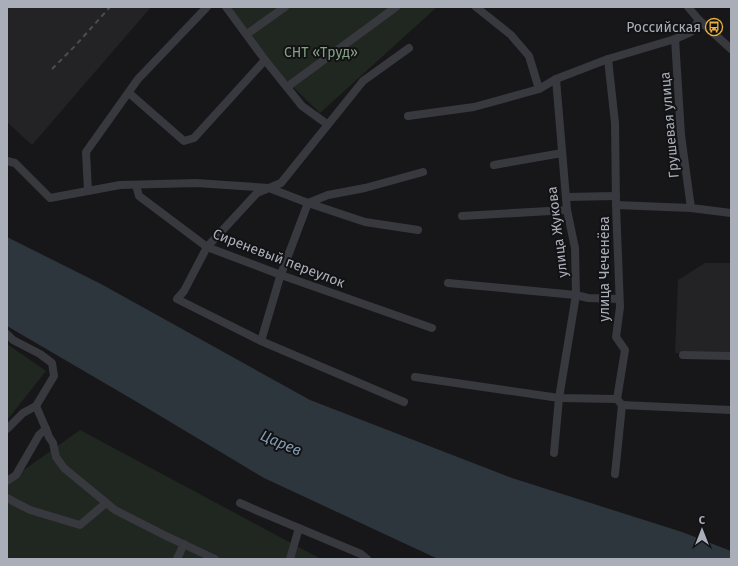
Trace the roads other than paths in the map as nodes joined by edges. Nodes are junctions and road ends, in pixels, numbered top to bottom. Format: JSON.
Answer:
{"nodes":[{"id":1,"x":208,"y":7,"type":"edge"},
{"id":2,"x":226,"y":7,"type":"edge"},
{"id":3,"x":285,"y":7,"type":"edge"},
{"id":4,"x":396,"y":7,"type":"edge"},
{"id":5,"x":476,"y":7,"type":"edge"},
{"id":6,"x":688,"y":7,"type":"edge"},
{"id":7,"x":699,"y":20,"type":"junction"},
{"id":8,"x":247,"y":34,"type":"junction"},
{"id":9,"x":675,"y":39,"type":"junction"},
{"id":10,"x":409,"y":48,"type":"dead end"},
{"id":11,"x":731,"y":49,"type":"edge"},
{"id":12,"x":608,"y":59,"type":"junction"},
{"id":13,"x":265,"y":60,"type":"junction"},
{"id":14,"x":556,"y":79,"type":"junction"},
{"id":15,"x":287,"y":87,"type":"junction"},
{"id":16,"x":539,"y":89,"type":"junction"},
{"id":17,"x":129,"y":93,"type":"junction"},
{"id":18,"x":408,"y":116,"type":"dead end"},
{"id":19,"x":327,"y":124,"type":"junction"},
{"id":20,"x":562,"y":153,"type":"junction"},
{"id":21,"x":11,"y":162,"type":"edge"},
{"id":22,"x":494,"y":165,"type":"dead end"},
{"id":23,"x":423,"y":172,"type":"dead end"},
{"id":24,"x":136,"y":185,"type":"junction"},
{"id":25,"x":269,"y":188,"type":"junction"},
{"id":26,"x":88,"y":191,"type":"junction"},
{"id":27,"x":566,"y":197,"type":"junction"},
{"id":28,"x":616,"y":201,"type":"junction"},
{"id":29,"x":308,"y":203,"type":"junction"},
{"id":30,"x":691,"y":208,"type":"junction"},
{"id":31,"x":567,"y":210,"type":"junction"},
{"id":32,"x":731,"y":213,"type":"edge"},
{"id":33,"x":462,"y":216,"type":"dead end"},
{"id":34,"x":418,"y":230,"type":"dead end"},
{"id":35,"x":207,"y":247,"type":"junction"},
{"id":36,"x":281,"y":275,"type":"junction"},
{"id":37,"x":448,"y":283,"type":"dead end"},
{"id":38,"x":576,"y":295,"type":"junction"},
{"id":39,"x":619,"y":300,"type":"junction"},
{"id":40,"x":432,"y":328,"type":"dead end"},
{"id":41,"x":7,"y":334,"type":"edge"},
{"id":42,"x":261,"y":341,"type":"junction"},
{"id":43,"x":683,"y":355,"type":"dead end"},
{"id":44,"x":731,"y":356,"type":"edge"},
{"id":45,"x":415,"y":376,"type":"dead end"},
{"id":46,"x":559,"y":398,"type":"junction"},
{"id":47,"x":404,"y":402,"type":"dead end"},
{"id":48,"x":619,"y":402,"type":"junction"},
{"id":49,"x":36,"y":406,"type":"junction"},
{"id":50,"x":731,"y":410,"type":"edge"},
{"id":51,"x":7,"y":429,"type":"edge"},
{"id":52,"x":46,"y":429,"type":"junction"},
{"id":53,"x":554,"y":453,"type":"dead end"},
{"id":54,"x":615,"y":474,"type":"dead end"},
{"id":55,"x":7,"y":481,"type":"edge"},
{"id":56,"x":7,"y":498,"type":"edge"},
{"id":57,"x":106,"y":503,"type":"junction"},
{"id":58,"x":240,"y":503,"type":"dead end"},
{"id":59,"x":299,"y":528,"type":"junction"},
{"id":60,"x":184,"y":544,"type":"junction"},
{"id":61,"x":177,"y":559,"type":"edge"},
{"id":62,"x":215,"y":559,"type":"edge"},
{"id":63,"x":290,"y":559,"type":"edge"},
{"id":64,"x":367,"y":559,"type":"edge"}],
"edges":[{"from":1,"to":17,"type":"street"},
{"from":2,"to":8,"type":"street"},
{"from":3,"to":8,"type":"street"},
{"from":4,"to":15,"type":"street"},
{"from":5,"to":16,"type":"street"},
{"from":6,"to":7,"type":"street"},
{"from":7,"to":9,"type":"street"},
{"from":7,"to":11,"type":"street"},
{"from":8,"to":13,"type":"street"},
{"from":9,"to":12,"type":"street"},
{"from":9,"to":30,"type":"street","name":"Грушевая улица"},
{"from":10,"to":19,"type":"street"},
{"from":12,"to":14,"type":"street"},
{"from":12,"to":28,"type":"street","name":"улица Чеченёва"},
{"from":13,"to":15,"type":"street"},
{"from":13,"to":17,"type":"street"},
{"from":14,"to":16,"type":"street"},
{"from":14,"to":20,"type":"street","name":"улица Жукова"},
{"from":15,"to":19,"type":"street"},
{"from":16,"to":18,"type":"street"},
{"from":17,"to":26,"type":"street"},
{"from":19,"to":25,"type":"street"},
{"from":20,"to":22,"type":"street"},
{"from":20,"to":27,"type":"street","name":"улица Жукова"},
{"from":21,"to":26,"type":"street"},
{"from":23,"to":29,"type":"street"},
{"from":24,"to":25,"type":"street"},
{"from":24,"to":26,"type":"street"},
{"from":24,"to":35,"type":"street","name":"Сиреневый переулок"},
{"from":25,"to":29,"type":"street"},
{"from":25,"to":35,"type":"street"},
{"from":27,"to":28,"type":"street"},
{"from":27,"to":31,"type":"street","name":"улица Жукова"},
{"from":28,"to":30,"type":"street"},
{"from":28,"to":39,"type":"street","name":"улица Чеченёва"},
{"from":29,"to":34,"type":"street"},
{"from":29,"to":36,"type":"street"},
{"from":30,"to":32,"type":"street"},
{"from":31,"to":33,"type":"street"},
{"from":31,"to":38,"type":"street","name":"улица Жукова"},
{"from":35,"to":36,"type":"street","name":"Сиреневый переулок"},
{"from":35,"to":42,"type":"street"},
{"from":36,"to":40,"type":"street","name":"Сиреневый переулок"},
{"from":36,"to":42,"type":"street"},
{"from":37,"to":38,"type":"street"},
{"from":38,"to":39,"type":"street"},
{"from":38,"to":46,"type":"street","name":"улица Жукова"},
{"from":39,"to":48,"type":"street","name":"улица Чеченёва"},
{"from":41,"to":49,"type":"street"},
{"from":42,"to":47,"type":"street"},
{"from":43,"to":44,"type":"street"},
{"from":45,"to":46,"type":"street"},
{"from":46,"to":48,"type":"street"},
{"from":46,"to":53,"type":"street","name":"улица Жукова"},
{"from":48,"to":50,"type":"street"},
{"from":48,"to":54,"type":"street","name":"улица Чеченёва"},
{"from":49,"to":51,"type":"street"},
{"from":49,"to":52,"type":"street"},
{"from":52,"to":55,"type":"street"},
{"from":52,"to":57,"type":"street"},
{"from":56,"to":57,"type":"street"},
{"from":57,"to":60,"type":"street"},
{"from":58,"to":59,"type":"street"},
{"from":59,"to":63,"type":"street"},
{"from":59,"to":64,"type":"street"},
{"from":60,"to":61,"type":"street"},
{"from":60,"to":62,"type":"street"}]}
